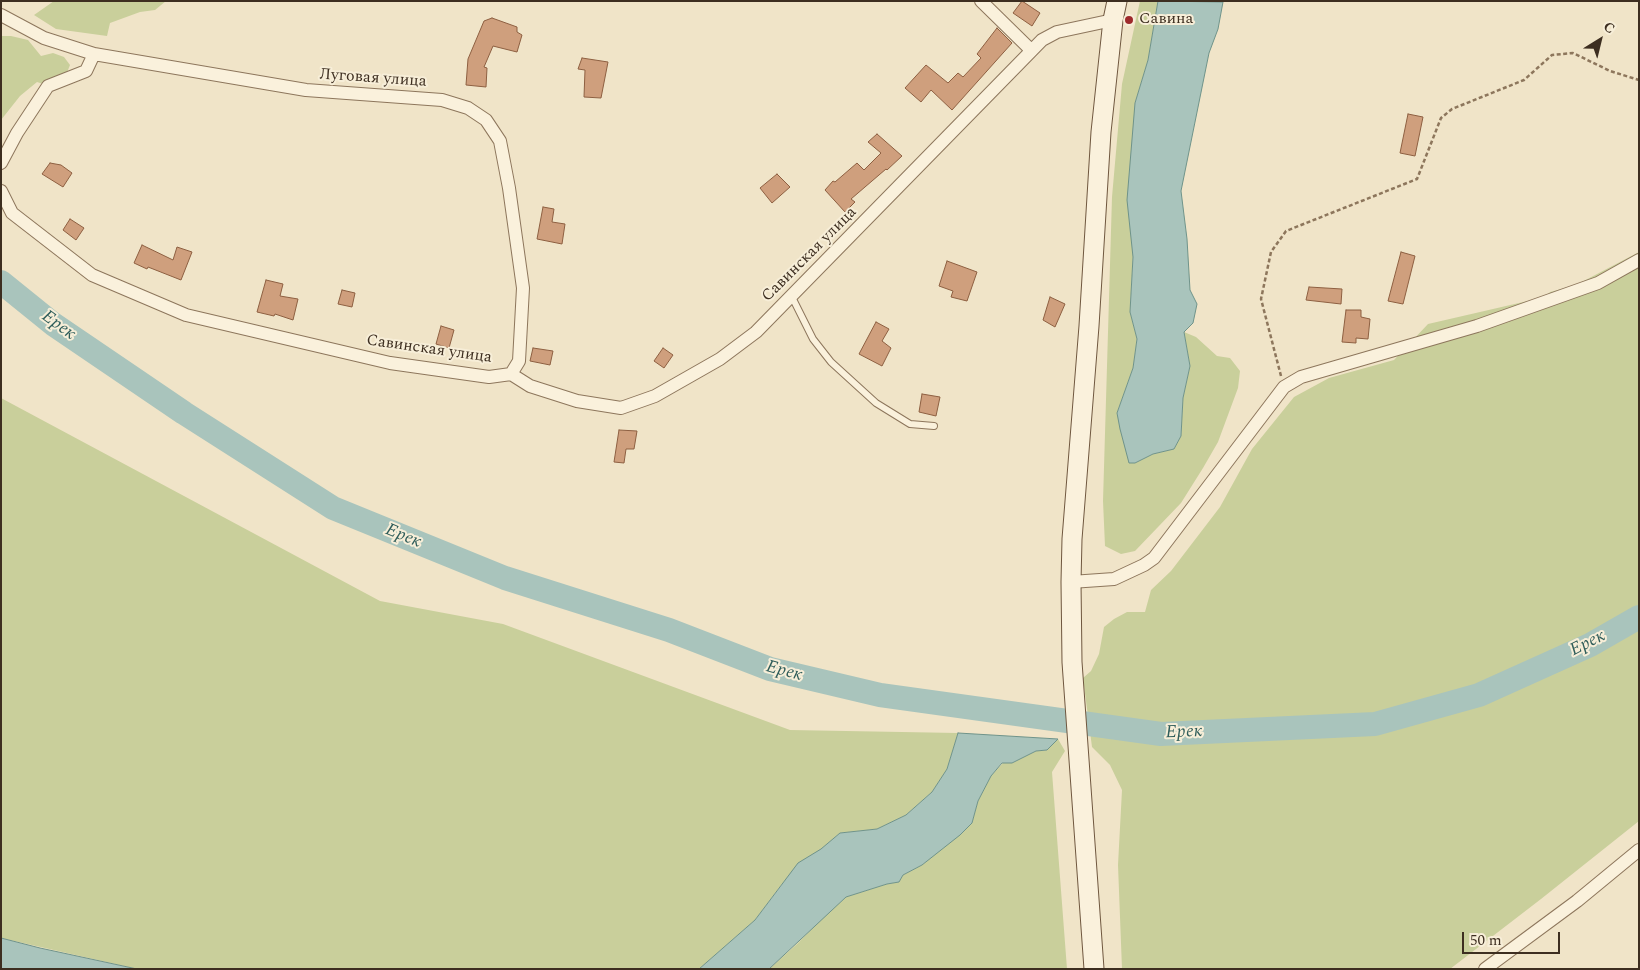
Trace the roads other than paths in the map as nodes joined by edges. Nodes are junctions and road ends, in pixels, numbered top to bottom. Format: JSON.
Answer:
{"nodes":[{"id":1,"x":981,"y":1,"type":"edge"},
{"id":2,"x":1117,"y":1,"type":"edge"},
{"id":3,"x":1,"y":15,"type":"edge"},
{"id":4,"x":1112,"y":20,"type":"junction"},
{"id":5,"x":1031,"y":50,"type":"junction"},
{"id":6,"x":94,"y":54,"type":"junction"},
{"id":7,"x":1,"y":163,"type":"edge"},
{"id":8,"x":1,"y":191,"type":"edge"},
{"id":9,"x":1639,"y":260,"type":"edge"},
{"id":10,"x":792,"y":297,"type":"junction"},
{"id":11,"x":511,"y":374,"type":"junction"},
{"id":12,"x":934,"y":426,"type":"dead end"},
{"id":13,"x":1071,"y":582,"type":"junction"},
{"id":14,"x":1639,"y":850,"type":"edge"},
{"id":15,"x":1094,"y":969,"type":"edge"},
{"id":16,"x":1485,"y":969,"type":"edge"}],
"edges":[{"from":1,"to":5,"type":"street"},
{"from":2,"to":4,"type":"street"},
{"from":3,"to":6,"type":"street","name":"Луговая улица"},
{"from":4,"to":5,"type":"street","name":"Савинская улица"},
{"from":4,"to":13,"type":"street"},
{"from":5,"to":10,"type":"street","name":"Савинская улица"},
{"from":6,"to":7,"type":"street"},
{"from":6,"to":11,"type":"street","name":"Луговая улица"},
{"from":8,"to":11,"type":"street","name":"Савинская улица"},
{"from":9,"to":13,"type":"street"},
{"from":10,"to":11,"type":"street","name":"Савинская улица"},
{"from":10,"to":12,"type":"lane"},
{"from":13,"to":15,"type":"street"},
{"from":14,"to":16,"type":"street"}]}
